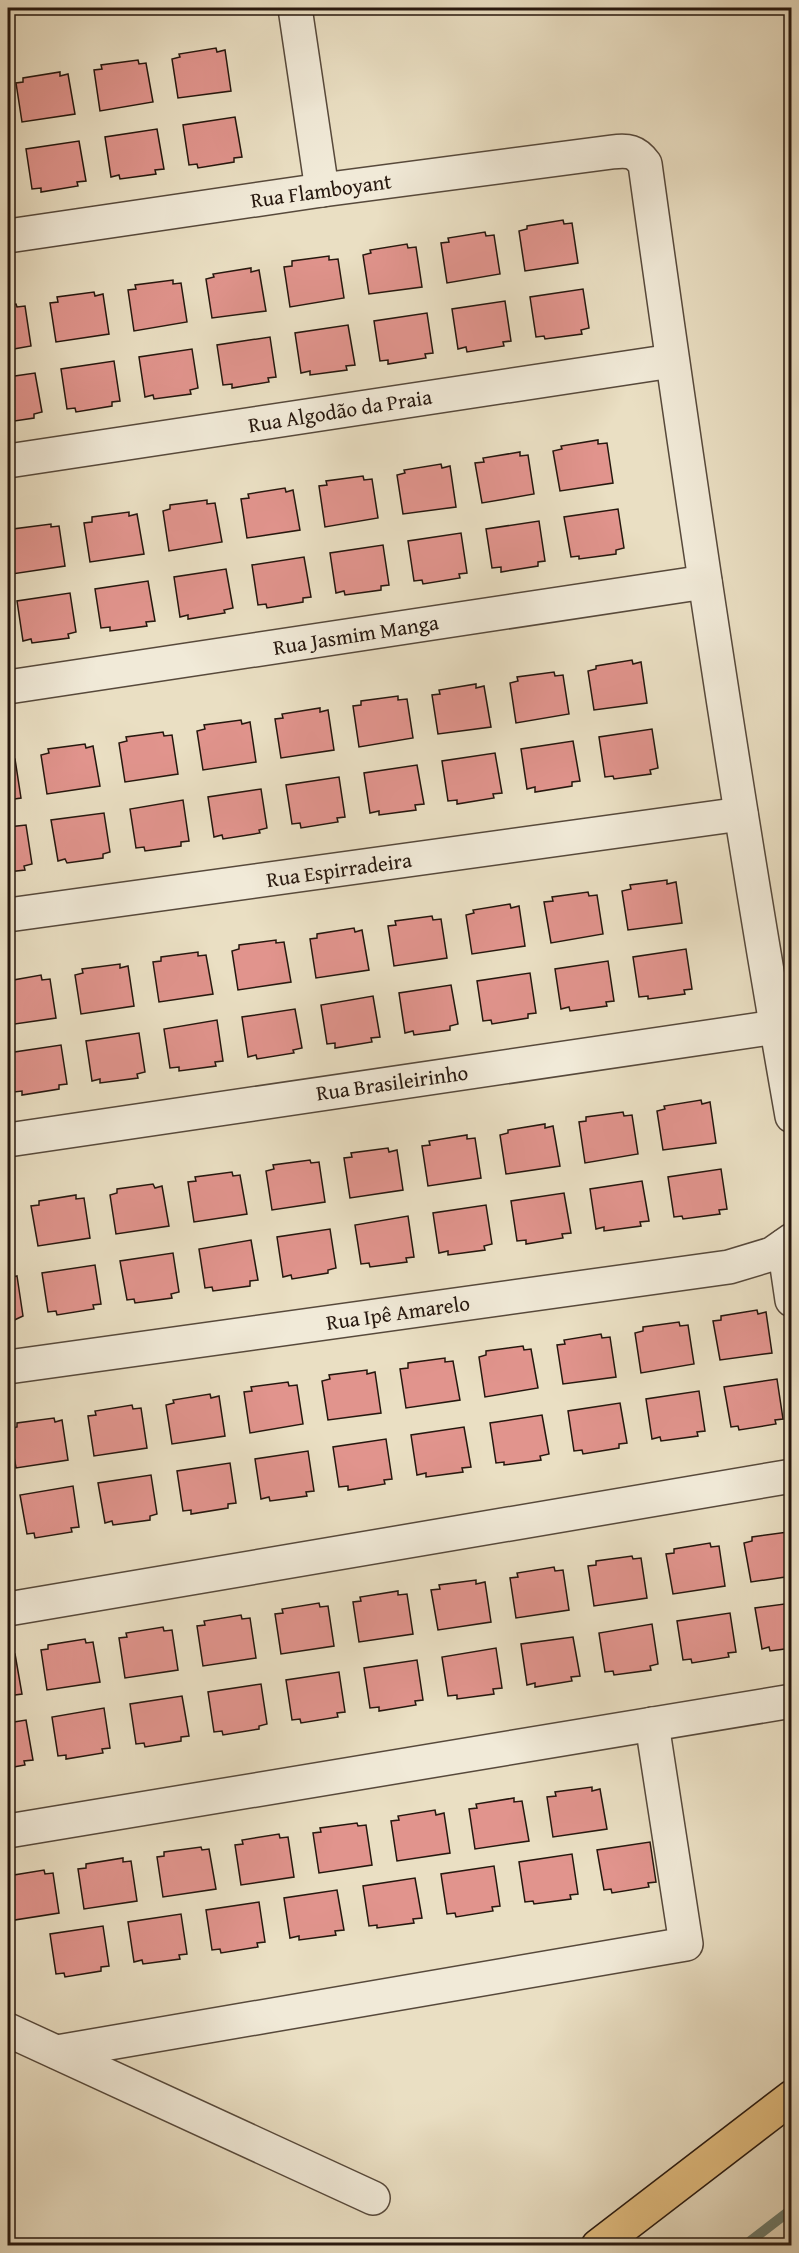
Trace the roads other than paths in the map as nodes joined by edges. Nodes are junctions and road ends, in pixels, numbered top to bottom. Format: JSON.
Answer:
{"nodes":[{"id":1,"x":295,"y":8,"type":"edge"},
{"id":2,"x":322,"y":190,"type":"junction"},
{"id":3,"x":8,"y":236,"type":"edge"},
{"id":4,"x":672,"y":361,"type":"junction"},
{"id":5,"x":8,"y":461,"type":"edge"},
{"id":6,"x":705,"y":582,"type":"junction"},
{"id":7,"x":8,"y":687,"type":"edge"},
{"id":8,"x":741,"y":814,"type":"junction"},
{"id":9,"x":8,"y":915,"type":"edge"},
{"id":10,"x":776,"y":1027,"type":"junction"},
{"id":11,"x":792,"y":1116,"type":"edge"},
{"id":12,"x":8,"y":1140,"type":"edge"},
{"id":13,"x":788,"y":1243,"type":"edge"},
{"id":14,"x":792,"y":1300,"type":"edge"},
{"id":15,"x":8,"y":1367,"type":"edge"},
{"id":16,"x":792,"y":1476,"type":"edge"},
{"id":17,"x":8,"y":1609,"type":"edge"},
{"id":18,"x":792,"y":1701,"type":"edge"},
{"id":19,"x":652,"y":1724,"type":"junction"},
{"id":20,"x":8,"y":1831,"type":"edge"},
{"id":21,"x":8,"y":2030,"type":"edge"},
{"id":22,"x":57,"y":2052,"type":"junction"},
{"id":23,"x":792,"y":2097,"type":"edge"},
{"id":24,"x":373,"y":2198,"type":"dead end"},
{"id":25,"x":598,"y":2246,"type":"edge"}],
"edges":[{"from":1,"to":2,"type":"street"},
{"from":2,"to":3,"type":"street","name":"Rua Flamboyant"},
{"from":2,"to":4,"type":"street","name":"Rua Flamboyant"},
{"from":4,"to":5,"type":"street","name":"Rua Algodão da Praia"},
{"from":4,"to":6,"type":"street"},
{"from":6,"to":7,"type":"street","name":"Rua Jasmim Manga"},
{"from":6,"to":8,"type":"street"},
{"from":8,"to":9,"type":"street","name":"Rua Espirradeira"},
{"from":8,"to":10,"type":"street"},
{"from":10,"to":11,"type":"street"},
{"from":10,"to":12,"type":"street","name":"Rua Brasileirinho"},
{"from":13,"to":14,"type":"street"},
{"from":13,"to":15,"type":"street","name":"Rua Ipê Amarelo"},
{"from":16,"to":17,"type":"street"},
{"from":18,"to":19,"type":"street"},
{"from":19,"to":20,"type":"street"},
{"from":19,"to":22,"type":"street"},
{"from":21,"to":22,"type":"street"},
{"from":22,"to":24,"type":"street"},
{"from":23,"to":25,"type":"main road"}]}
